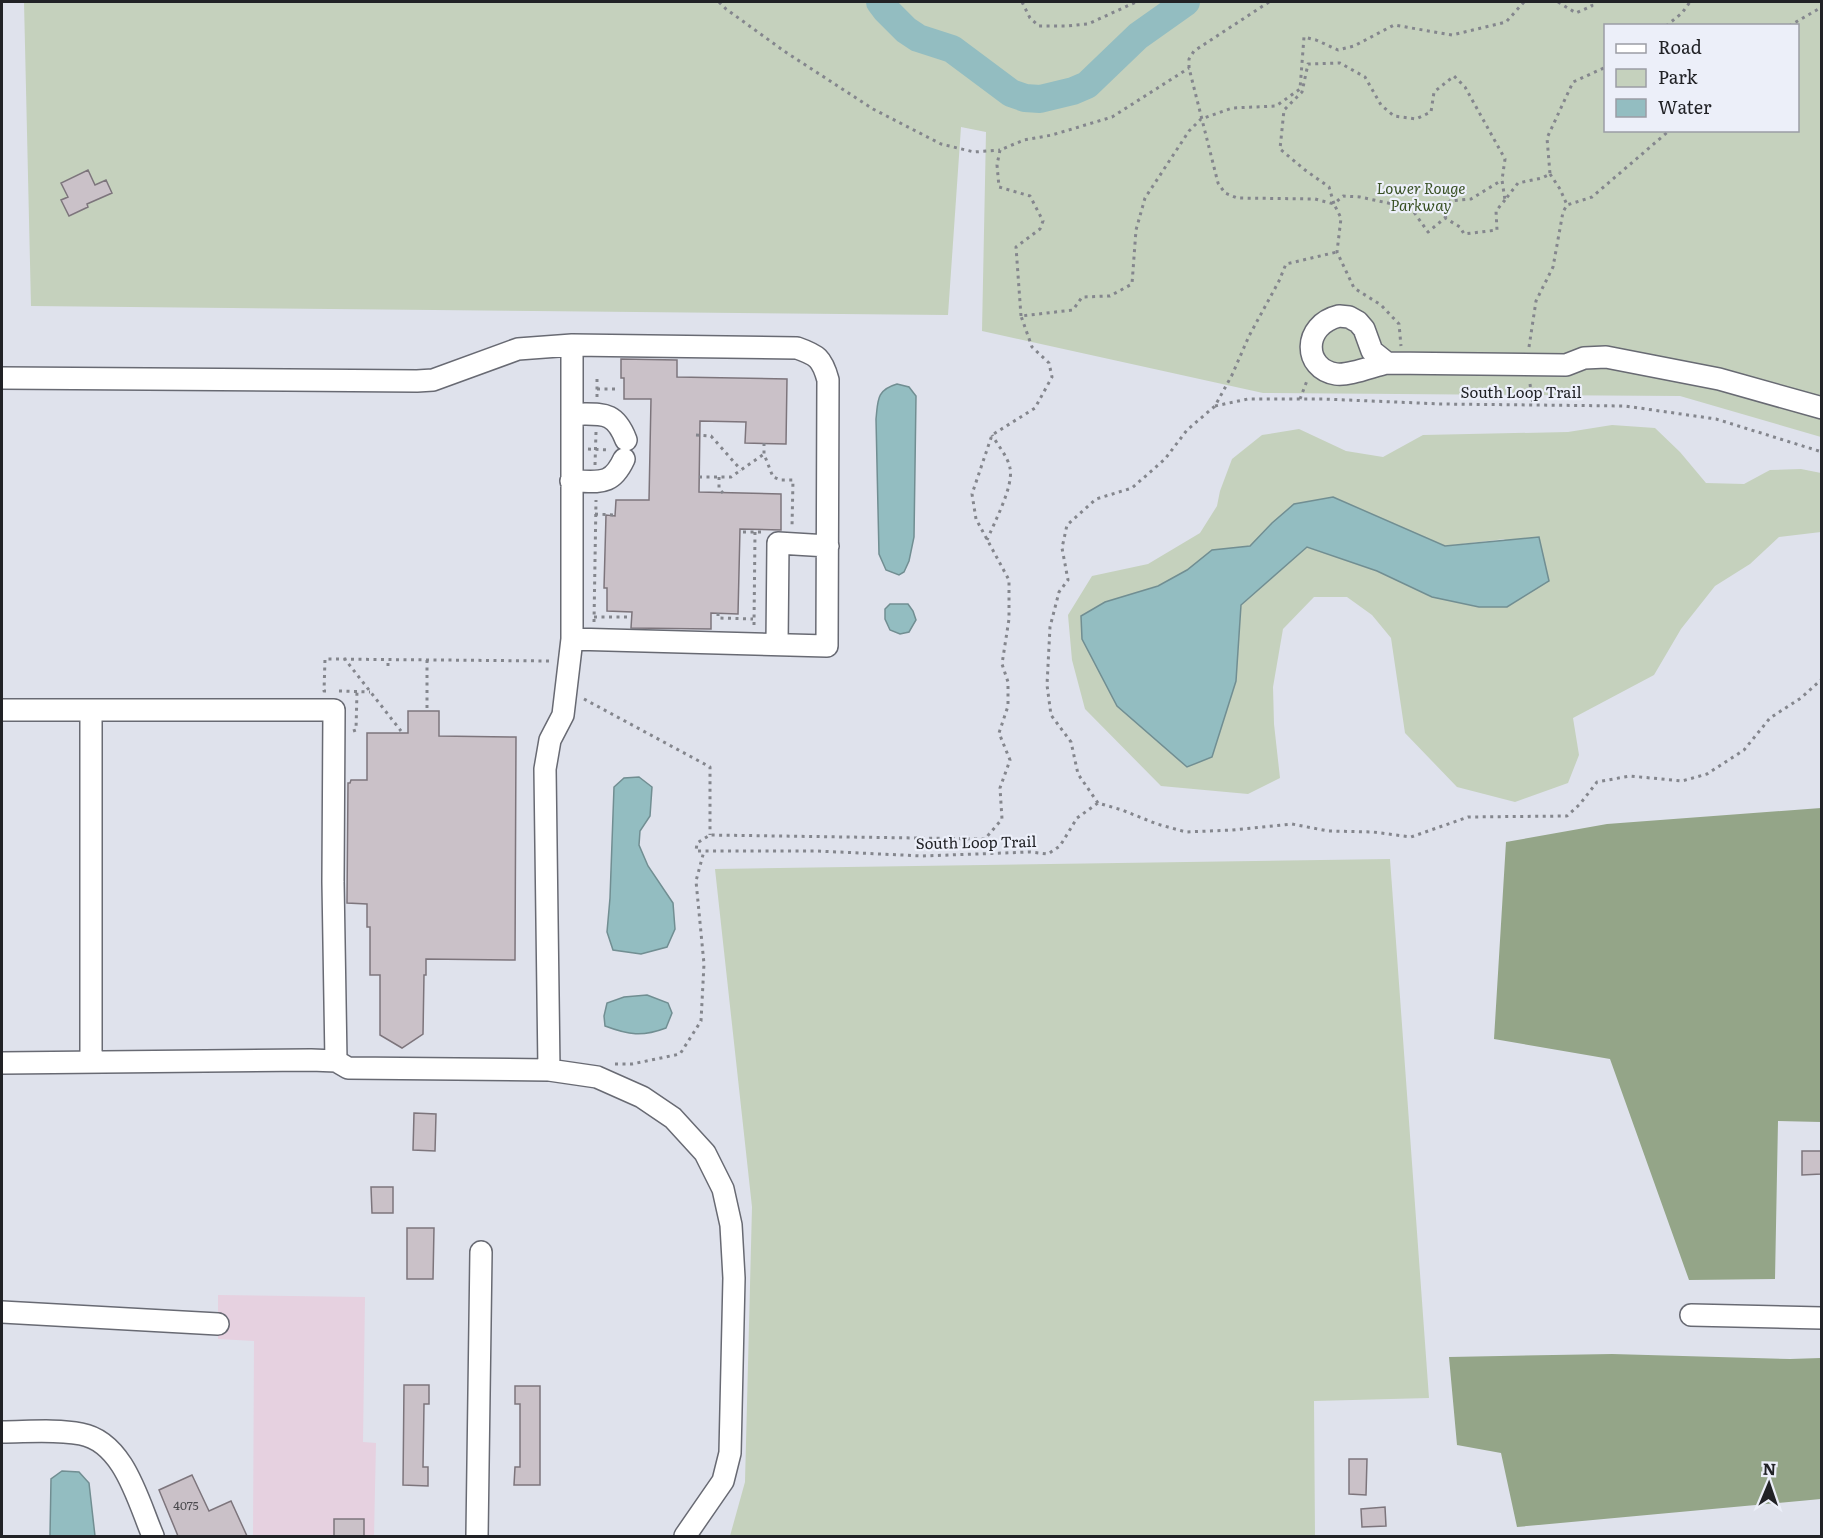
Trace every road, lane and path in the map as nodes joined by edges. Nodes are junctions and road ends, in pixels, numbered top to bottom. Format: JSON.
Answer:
{"nodes":[{"id":1,"x":719,"y":2,"type":"edge"},
{"id":2,"x":1022,"y":2,"type":"edge"},
{"id":3,"x":1136,"y":2,"type":"edge"},
{"id":4,"x":1269,"y":2,"type":"edge"},
{"id":5,"x":1524,"y":2,"type":"edge"},
{"id":6,"x":1558,"y":2,"type":"edge"},
{"id":7,"x":1591,"y":2,"type":"edge"},
{"id":8,"x":1690,"y":2,"type":"edge"},
{"id":9,"x":1821,"y":7,"type":"edge"},
{"id":10,"x":1669,"y":24,"type":"edge"},
{"id":11,"x":1792,"y":24,"type":"edge"},
{"id":12,"x":1604,"y":67,"type":"edge"},
{"id":13,"x":1189,"y":68,"type":"junction"},
{"id":14,"x":1201,"y":119,"type":"junction"},
{"id":15,"x":1668,"y":132,"type":"edge"},
{"id":16,"x":1000,"y":150,"type":"junction"},
{"id":17,"x":1550,"y":174,"type":"junction"},
{"id":18,"x":1502,"y":180,"type":"junction"},
{"id":19,"x":1505,"y":200,"type":"junction"},
{"id":20,"x":1334,"y":204,"type":"junction"},
{"id":21,"x":1568,"y":205,"type":"junction"},
{"id":22,"x":1445,"y":218,"type":"junction"},
{"id":23,"x":1337,"y":252,"type":"junction"},
{"id":24,"x":1021,"y":316,"type":"junction"},
{"id":25,"x":572,"y":345,"type":"junction"},
{"id":26,"x":1394,"y":363,"type":"joint"},
{"id":27,"x":1528,"y":364,"type":"junction"},
{"id":28,"x":2,"y":378,"type":"edge"},
{"id":29,"x":597,"y":389,"type":"dead end"},
{"id":30,"x":616,"y":389,"type":"dead end"},
{"id":31,"x":1215,"y":406,"type":"junction"},
{"id":32,"x":1821,"y":408,"type":"edge"},
{"id":33,"x":572,"y":414,"type":"junction"},
{"id":34,"x":596,"y":427,"type":"dead end"},
{"id":35,"x":696,"y":435,"type":"dead end"},
{"id":36,"x":992,"y":435,"type":"junction"},
{"id":37,"x":764,"y":443,"type":"dead end"},
{"id":38,"x":594,"y":449,"type":"junction"},
{"id":39,"x":621,"y":450,"type":"junction"},
{"id":40,"x":1821,"y":452,"type":"edge"},
{"id":41,"x":764,"y":454,"type":"junction"},
{"id":42,"x":741,"y":470,"type":"junction"},
{"id":43,"x":595,"y":472,"type":"dead end"},
{"id":44,"x":699,"y":477,"type":"dead end"},
{"id":45,"x":719,"y":477,"type":"junction"},
{"id":46,"x":571,"y":481,"type":"junction"},
{"id":47,"x":596,"y":493,"type":"dead end"},
{"id":48,"x":723,"y":493,"type":"dead end"},
{"id":49,"x":596,"y":514,"type":"junction"},
{"id":50,"x":615,"y":515,"type":"dead end"},
{"id":51,"x":743,"y":532,"type":"dead end"},
{"id":52,"x":754,"y":532,"type":"junction"},
{"id":53,"x":773,"y":532,"type":"dead end"},
{"id":54,"x":792,"y":533,"type":"dead end"},
{"id":55,"x":987,"y":540,"type":"junction"},
{"id":56,"x":828,"y":546,"type":"junction"},
{"id":57,"x":718,"y":613,"type":"dead end"},
{"id":58,"x":594,"y":616,"type":"junction"},
{"id":59,"x":628,"y":617,"type":"dead end"},
{"id":60,"x":753,"y":619,"type":"junction"},
{"id":61,"x":762,"y":625,"type":"dead end"},
{"id":62,"x":594,"y":626,"type":"dead end"},
{"id":63,"x":572,"y":639,"type":"junction"},
{"id":64,"x":777,"y":644,"type":"junction"},
{"id":65,"x":344,"y":658,"type":"junction"},
{"id":66,"x":388,"y":659,"type":"junction"},
{"id":67,"x":427,"y":659,"type":"junction"},
{"id":68,"x":569,"y":664,"type":"junction"},
{"id":69,"x":388,"y":666,"type":"dead end"},
{"id":70,"x":1821,"y":679,"type":"edge"},
{"id":71,"x":566,"y":689,"type":"junction"},
{"id":72,"x":357,"y":691,"type":"junction"},
{"id":73,"x":370,"y":692,"type":"junction"},
{"id":74,"x":427,"y":708,"type":"dead end"},
{"id":75,"x":2,"y":710,"type":"edge"},
{"id":76,"x":91,"y":710,"type":"junction"},
{"id":77,"x":401,"y":731,"type":"dead end"},
{"id":78,"x":353,"y":742,"type":"dead end"},
{"id":79,"x":1098,"y":803,"type":"junction"},
{"id":80,"x":710,"y":835,"type":"junction"},
{"id":81,"x":704,"y":851,"type":"junction"},
{"id":82,"x":336,"y":1061,"type":"junction"},
{"id":83,"x":91,"y":1062,"type":"junction"},
{"id":84,"x":2,"y":1063,"type":"edge"},
{"id":85,"x":608,"y":1064,"type":"dead end"},
{"id":86,"x":549,"y":1070,"type":"junction"},
{"id":87,"x":481,"y":1252,"type":"dead end"},
{"id":88,"x":2,"y":1312,"type":"edge"},
{"id":89,"x":1691,"y":1316,"type":"dead end"},
{"id":90,"x":1821,"y":1318,"type":"edge"},
{"id":91,"x":218,"y":1324,"type":"dead end"},
{"id":92,"x":2,"y":1432,"type":"edge"},
{"id":93,"x":153,"y":1536,"type":"edge"},
{"id":94,"x":477,"y":1536,"type":"edge"},
{"id":95,"x":685,"y":1536,"type":"edge"}],
"edges":[{"from":1,"to":16,"type":"path"},
{"from":2,"to":3,"type":"path"},
{"from":4,"to":13,"type":"path"},
{"from":5,"to":14,"type":"path"},
{"from":6,"to":7,"type":"path"},
{"from":8,"to":10,"type":"path"},
{"from":9,"to":11,"type":"path"},
{"from":12,"to":17,"type":"path"},
{"from":13,"to":14,"type":"path"},
{"from":13,"to":16,"type":"path"},
{"from":14,"to":20,"type":"path"},
{"from":14,"to":24,"type":"path"},
{"from":15,"to":21,"type":"path"},
{"from":16,"to":24,"type":"path"},
{"from":17,"to":19,"type":"path"},
{"from":17,"to":21,"type":"path"},
{"from":18,"to":19,"type":"path"},
{"from":18,"to":20,"type":"path"},
{"from":18,"to":22,"type":"path"},
{"from":19,"to":22,"type":"path"},
{"from":20,"to":22,"type":"path"},
{"from":20,"to":23,"type":"path"},
{"from":21,"to":27,"type":"path"},
{"from":23,"to":26,"type":"path"},
{"from":23,"to":31,"type":"path"},
{"from":24,"to":36,"type":"path"},
{"from":25,"to":28,"type":"street"},
{"from":25,"to":33,"type":"street"},
{"from":25,"to":56,"type":"street"},
{"from":26,"to":27,"type":"street"},
{"from":27,"to":32,"type":"street"},
{"from":29,"to":30,"type":"path"},
{"from":31,"to":40,"type":"path","name":"South Loop Trail"},
{"from":31,"to":79,"type":"path"},
{"from":33,"to":39,"type":"street"},
{"from":33,"to":46,"type":"street"},
{"from":34,"to":38,"type":"path"},
{"from":35,"to":42,"type":"path"},
{"from":36,"to":55,"type":"path","name":"South Loop Trail"},
{"from":36,"to":55,"type":"path"},
{"from":37,"to":41,"type":"path"},
{"from":38,"to":39,"type":"path"},
{"from":38,"to":43,"type":"path"},
{"from":39,"to":46,"type":"street"},
{"from":41,"to":42,"type":"path"},
{"from":41,"to":54,"type":"path"},
{"from":42,"to":45,"type":"path"},
{"from":44,"to":45,"type":"path"},
{"from":45,"to":48,"type":"path"},
{"from":46,"to":63,"type":"street"},
{"from":47,"to":49,"type":"path"},
{"from":49,"to":50,"type":"path"},
{"from":49,"to":58,"type":"path"},
{"from":51,"to":52,"type":"path"},
{"from":52,"to":53,"type":"path"},
{"from":52,"to":60,"type":"path"},
{"from":55,"to":80,"type":"path","name":"South Loop Trail"},
{"from":56,"to":64,"type":"street"},
{"from":56,"to":64,"type":"street"},
{"from":57,"to":60,"type":"path"},
{"from":58,"to":59,"type":"path"},
{"from":58,"to":62,"type":"path"},
{"from":60,"to":61,"type":"path"},
{"from":63,"to":64,"type":"street"},
{"from":63,"to":68,"type":"street"},
{"from":65,"to":66,"type":"path"},
{"from":65,"to":72,"type":"path"},
{"from":65,"to":73,"type":"path"},
{"from":66,"to":67,"type":"path"},
{"from":66,"to":69,"type":"path"},
{"from":67,"to":68,"type":"path"},
{"from":67,"to":74,"type":"path"},
{"from":68,"to":71,"type":"street"},
{"from":70,"to":79,"type":"path"},
{"from":71,"to":80,"type":"path"},
{"from":71,"to":86,"type":"street"},
{"from":72,"to":73,"type":"path"},
{"from":72,"to":78,"type":"path"},
{"from":73,"to":77,"type":"path"},
{"from":75,"to":76,"type":"street"},
{"from":76,"to":82,"type":"street"},
{"from":76,"to":83,"type":"street"},
{"from":79,"to":81,"type":"path","name":"South Loop Trail"},
{"from":80,"to":81,"type":"path"},
{"from":81,"to":85,"type":"path"},
{"from":82,"to":83,"type":"street"},
{"from":82,"to":86,"type":"street"},
{"from":83,"to":84,"type":"street"},
{"from":86,"to":95,"type":"street"},
{"from":87,"to":94,"type":"street"},
{"from":88,"to":91,"type":"street"},
{"from":89,"to":90,"type":"street"},
{"from":92,"to":93,"type":"street"}]}
